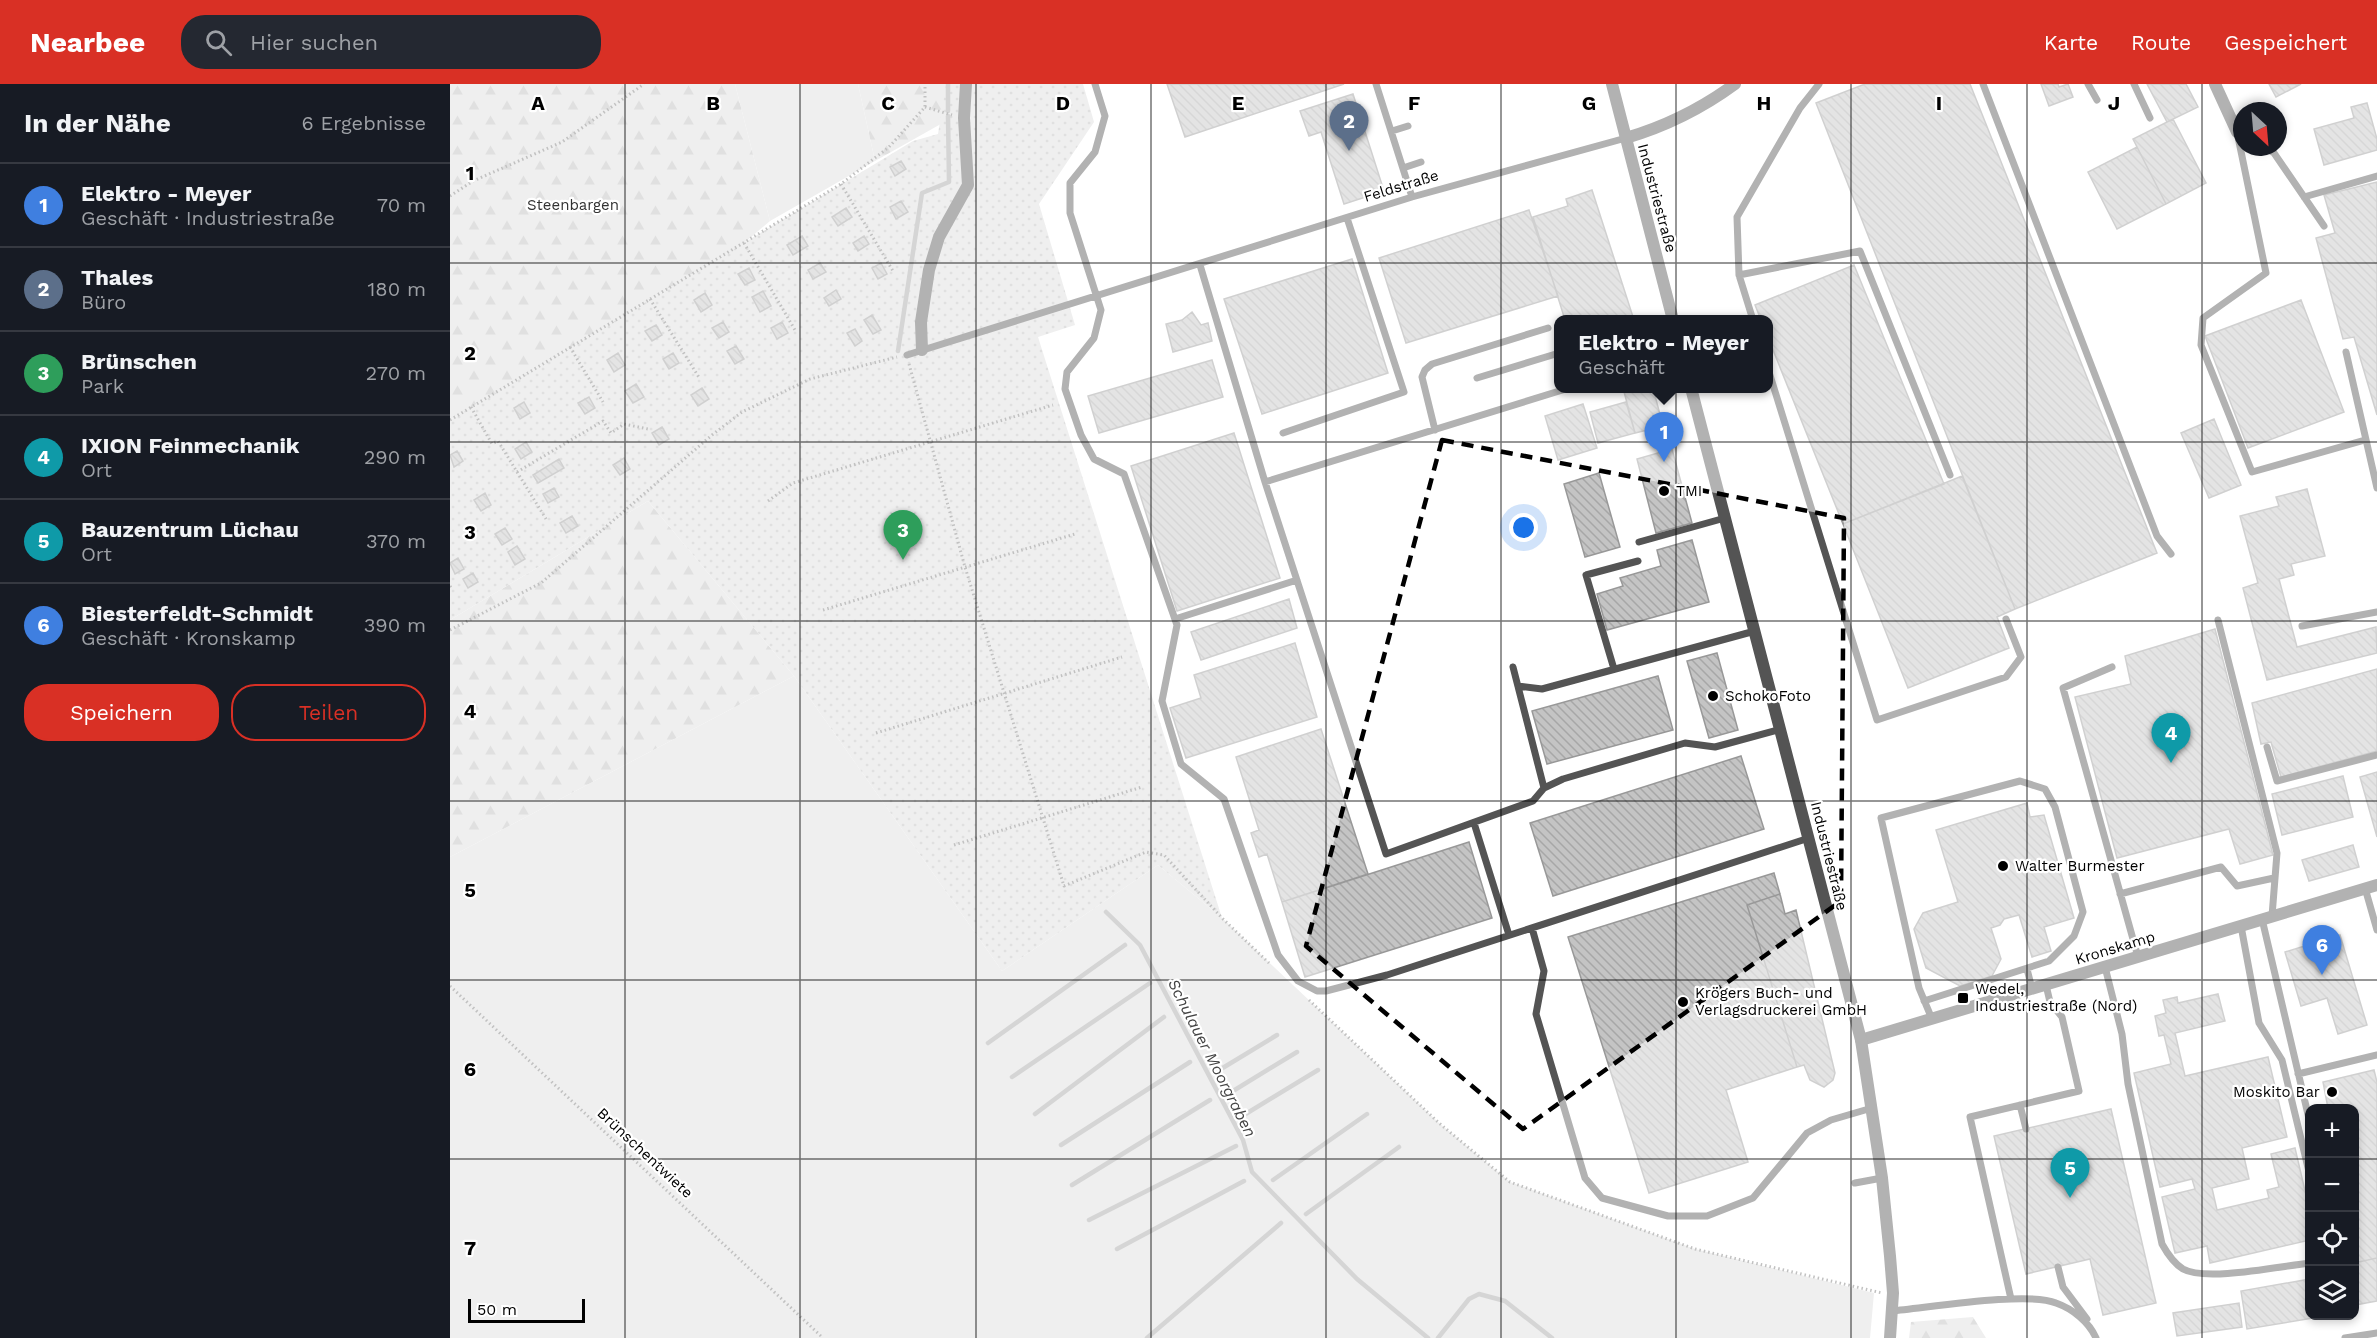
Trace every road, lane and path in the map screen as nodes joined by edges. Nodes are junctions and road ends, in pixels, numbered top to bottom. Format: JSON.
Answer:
{"nodes":[{"id":1,"x":644,"y":84,"type":"edge"},
{"id":2,"x":925,"y":84,"type":"edge"},
{"id":3,"x":966,"y":84,"type":"edge"},
{"id":4,"x":1095,"y":84,"type":"edge"},
{"id":5,"x":1376,"y":84,"type":"edge"},
{"id":6,"x":1612,"y":84,"type":"edge"},
{"id":7,"x":1735,"y":84,"type":"edge"},
{"id":8,"x":1820,"y":84,"type":"edge"},
{"id":9,"x":1983,"y":84,"type":"edge"},
{"id":10,"x":2088,"y":84,"type":"edge"},
{"id":11,"x":2134,"y":84,"type":"edge"},
{"id":12,"x":2215,"y":84,"type":"edge"},
{"id":13,"x":2097,"y":100,"type":"dead end"},
{"id":14,"x":925,"y":107,"type":"junction"},
{"id":15,"x":964,"y":118,"type":"junction"},
{"id":16,"x":2150,"y":118,"type":"dead end"},
{"id":17,"x":2233,"y":119,"type":"edge"},
{"id":18,"x":1408,"y":126,"type":"dead end"},
{"id":19,"x":1392,"y":131,"type":"junction"},
{"id":20,"x":1626,"y":138,"type":"junction"},
{"id":21,"x":2244,"y":156,"type":"edge"},
{"id":22,"x":2276,"y":156,"type":"edge"},
{"id":23,"x":1421,"y":162,"type":"dead end"},
{"id":24,"x":1403,"y":168,"type":"junction"},
{"id":25,"x":2377,"y":176,"type":"edge"},
{"id":26,"x":841,"y":184,"type":"junction"},
{"id":27,"x":450,"y":196,"type":"edge"},
{"id":28,"x":1412,"y":197,"type":"junction"},
{"id":29,"x":2304,"y":197,"type":"junction"},
{"id":30,"x":1347,"y":218,"type":"junction"},
{"id":31,"x":2324,"y":226,"type":"dead end"},
{"id":32,"x":744,"y":243,"type":"junction"},
{"id":33,"x":1200,"y":265,"type":"junction"},
{"id":34,"x":892,"y":271,"type":"dead end"},
{"id":35,"x":1739,"y":275,"type":"junction"},
{"id":36,"x":1098,"y":297,"type":"junction"},
{"id":37,"x":650,"y":299,"type":"junction"},
{"id":38,"x":1669,"y":315,"type":"edge"},
{"id":39,"x":1751,"y":315,"type":"edge"},
{"id":40,"x":1548,"y":328,"type":"dead end"},
{"id":41,"x":795,"y":330,"type":"dead end"},
{"id":42,"x":570,"y":347,"type":"junction"},
{"id":43,"x":922,"y":350,"type":"junction"},
{"id":44,"x":2346,"y":352,"type":"dead end"},
{"id":45,"x":907,"y":355,"type":"junction"},
{"id":46,"x":1554,"y":355,"type":"edge"},
{"id":47,"x":1477,"y":378,"type":"dead end"},
{"id":48,"x":700,"y":379,"type":"dead end"},
{"id":49,"x":1773,"y":385,"type":"edge"},
{"id":50,"x":1554,"y":393,"type":"edge"},
{"id":51,"x":1692,"y":393,"type":"edge"},
{"id":52,"x":603,"y":402,"type":"dead end"},
{"id":53,"x":1053,"y":405,"type":"dead end"},
{"id":54,"x":471,"y":407,"type":"junction"},
{"id":55,"x":450,"y":420,"type":"edge"},
{"id":56,"x":648,"y":429,"type":"dead end"},
{"id":57,"x":1435,"y":430,"type":"junction"},
{"id":58,"x":1283,"y":433,"type":"dead end"},
{"id":59,"x":2365,"y":440,"type":"junction"},
{"id":60,"x":930,"y":441,"type":"junction"},
{"id":61,"x":517,"y":472,"type":"junction"},
{"id":62,"x":1950,"y":475,"type":"dead end"},
{"id":63,"x":1265,"y":482,"type":"junction"},
{"id":64,"x":2377,"y":488,"type":"edge"},
{"id":65,"x":768,"y":501,"type":"dead end"},
{"id":66,"x":1725,"y":518,"type":"junction"},
{"id":67,"x":546,"y":519,"type":"dead end"},
{"id":68,"x":1075,"y":534,"type":"dead end"},
{"id":69,"x":1639,"y":542,"type":"dead end"},
{"id":70,"x":2171,"y":554,"type":"dead end"},
{"id":71,"x":1638,"y":561,"type":"dead end"},
{"id":72,"x":965,"y":567,"type":"junction"},
{"id":73,"x":1297,"y":580,"type":"junction"},
{"id":74,"x":823,"y":610,"type":"dead end"},
{"id":75,"x":2377,"y":612,"type":"edge"},
{"id":76,"x":2006,"y":618,"type":"dead end"},
{"id":77,"x":1175,"y":619,"type":"junction"},
{"id":78,"x":2218,"y":620,"type":"dead end"},
{"id":79,"x":2302,"y":626,"type":"dead end"},
{"id":80,"x":450,"y":630,"type":"edge"},
{"id":81,"x":1755,"y":631,"type":"junction"},
{"id":82,"x":1122,"y":657,"type":"dead end"},
{"id":83,"x":1514,"y":667,"type":"dead end"},
{"id":84,"x":2112,"y":667,"type":"dead end"},
{"id":85,"x":1614,"y":669,"type":"junction"},
{"id":86,"x":1518,"y":686,"type":"junction"},
{"id":87,"x":1004,"y":694,"type":"junction"},
{"id":88,"x":1781,"y":729,"type":"junction"},
{"id":89,"x":876,"y":733,"type":"dead end"},
{"id":90,"x":2267,"y":747,"type":"dead end"},
{"id":91,"x":2377,"y":755,"type":"edge"},
{"id":92,"x":1142,"y":787,"type":"dead end"},
{"id":93,"x":1544,"y":788,"type":"junction"},
{"id":94,"x":1043,"y":820,"type":"junction"},
{"id":95,"x":1474,"y":823,"type":"junction"},
{"id":96,"x":1809,"y":838,"type":"junction"},
{"id":97,"x":954,"y":845,"type":"dead end"},
{"id":98,"x":2274,"y":878,"type":"junction"},
{"id":99,"x":2377,"y":885,"type":"edge"},
{"id":100,"x":2364,"y":888,"type":"junction"},
{"id":101,"x":2120,"y":894,"type":"junction"},
{"id":102,"x":2267,"y":918,"type":"junction"},
{"id":103,"x":2241,"y":926,"type":"junction"},
{"id":104,"x":1532,"y":928,"type":"junction"},
{"id":105,"x":2377,"y":930,"type":"edge"},
{"id":106,"x":1509,"y":935,"type":"junction"},
{"id":107,"x":2138,"y":957,"type":"junction"},
{"id":108,"x":2105,"y":966,"type":"junction"},
{"id":109,"x":1274,"y":968,"type":"dead end"},
{"id":110,"x":2027,"y":969,"type":"junction"},
{"id":111,"x":2046,"y":985,"type":"junction"},
{"id":112,"x":450,"y":986,"type":"edge"},
{"id":113,"x":2032,"y":989,"type":"junction"},
{"id":114,"x":1300,"y":992,"type":"dead end"},
{"id":115,"x":1924,"y":1001,"type":"junction"},
{"id":116,"x":1932,"y":1019,"type":"junction"},
{"id":117,"x":1861,"y":1040,"type":"junction"},
{"id":118,"x":2377,"y":1055,"type":"edge"},
{"id":119,"x":2298,"y":1074,"type":"junction"},
{"id":120,"x":2305,"y":1104,"type":"edge"},
{"id":121,"x":2020,"y":1105,"type":"junction"},
{"id":122,"x":1872,"y":1108,"type":"junction"},
{"id":123,"x":2026,"y":1129,"type":"dead end"},
{"id":124,"x":2306,"y":1158,"type":"edge"},
{"id":125,"x":1882,"y":1178,"type":"junction"},
{"id":126,"x":1855,"y":1183,"type":"dead end"},
{"id":127,"x":2305,"y":1264,"type":"edge"},
{"id":128,"x":2058,"y":1267,"type":"dead end"},
{"id":129,"x":1893,"y":1293,"type":"junction"},
{"id":130,"x":2011,"y":1299,"type":"junction"},
{"id":131,"x":1892,"y":1311,"type":"junction"},
{"id":132,"x":2090,"y":1323,"type":"junction"},
{"id":133,"x":2377,"y":1333,"type":"edge"},
{"id":134,"x":823,"y":1338,"type":"edge"},
{"id":135,"x":1890,"y":1338,"type":"edge"},
{"id":136,"x":2096,"y":1338,"type":"edge"},
{"id":137,"x":2345,"y":1338,"type":"edge"}],
"edges":[{"from":1,"to":27,"type":"path"},
{"from":2,"to":14,"type":"path"},
{"from":3,"to":15,"type":"street"},
{"from":4,"to":36,"type":"lane"},
{"from":5,"to":19,"type":"lane"},
{"from":6,"to":20,"type":"street","name":"Industriestraße"},
{"from":7,"to":20,"type":"street","name":"Feldstraße"},
{"from":8,"to":35,"type":"lane"},
{"from":9,"to":70,"type":"lane"},
{"from":10,"to":13,"type":"lane"},
{"from":11,"to":16,"type":"lane"},
{"from":12,"to":17,"type":"street"},
{"from":14,"to":15,"type":"path"},
{"from":14,"to":26,"type":"path"},
{"from":15,"to":43,"type":"street"},
{"from":18,"to":19,"type":"lane"},
{"from":19,"to":24,"type":"lane"},
{"from":20,"to":28,"type":"lane","name":"Feldstraße"},
{"from":20,"to":38,"type":"street","name":"Industriestraße"},
{"from":21,"to":59,"type":"lane"},
{"from":22,"to":29,"type":"lane"},
{"from":23,"to":24,"type":"lane"},
{"from":24,"to":28,"type":"lane"},
{"from":25,"to":29,"type":"lane"},
{"from":26,"to":32,"type":"path"},
{"from":26,"to":34,"type":"path"},
{"from":28,"to":30,"type":"lane","name":"Feldstraße"},
{"from":29,"to":31,"type":"lane"},
{"from":30,"to":33,"type":"lane","name":"Feldstraße"},
{"from":30,"to":58,"type":"lane"},
{"from":32,"to":37,"type":"path"},
{"from":32,"to":41,"type":"path"},
{"from":33,"to":36,"type":"lane","name":"Feldstraße"},
{"from":33,"to":63,"type":"lane"},
{"from":35,"to":39,"type":"lane"},
{"from":35,"to":62,"type":"lane"},
{"from":36,"to":43,"type":"lane","name":"Feldstraße"},
{"from":36,"to":77,"type":"lane"},
{"from":37,"to":42,"type":"path"},
{"from":37,"to":48,"type":"path"},
{"from":40,"to":57,"type":"lane"},
{"from":42,"to":52,"type":"path"},
{"from":42,"to":54,"type":"path"},
{"from":43,"to":45,"type":"lane","name":"Feldstraße"},
{"from":44,"to":59,"type":"lane"},
{"from":45,"to":60,"type":"path"},
{"from":45,"to":80,"type":"path"},
{"from":46,"to":47,"type":"lane"},
{"from":49,"to":76,"type":"lane"},
{"from":50,"to":57,"type":"lane"},
{"from":51,"to":66,"type":"street","name":"Industriestraße"},
{"from":53,"to":60,"type":"path"},
{"from":54,"to":55,"type":"path"},
{"from":54,"to":61,"type":"path"},
{"from":56,"to":61,"type":"path"},
{"from":57,"to":63,"type":"lane"},
{"from":59,"to":64,"type":"lane"},
{"from":60,"to":65,"type":"path"},
{"from":60,"to":72,"type":"path"},
{"from":61,"to":67,"type":"path"},
{"from":63,"to":73,"type":"lane"},
{"from":66,"to":69,"type":"lane"},
{"from":66,"to":81,"type":"street","name":"Industriestraße"},
{"from":68,"to":72,"type":"path"},
{"from":71,"to":85,"type":"lane"},
{"from":72,"to":74,"type":"path"},
{"from":72,"to":87,"type":"path"},
{"from":73,"to":77,"type":"lane"},
{"from":73,"to":95,"type":"lane"},
{"from":75,"to":79,"type":"lane"},
{"from":77,"to":106,"type":"lane"},
{"from":78,"to":98,"type":"lane"},
{"from":81,"to":85,"type":"lane"},
{"from":81,"to":88,"type":"street","name":"Industriestraße"},
{"from":82,"to":87,"type":"path"},
{"from":83,"to":86,"type":"lane"},
{"from":84,"to":101,"type":"lane"},
{"from":85,"to":86,"type":"lane"},
{"from":86,"to":93,"type":"lane"},
{"from":87,"to":89,"type":"path"},
{"from":87,"to":94,"type":"path"},
{"from":88,"to":93,"type":"lane"},
{"from":88,"to":96,"type":"street","name":"Industriestraße"},
{"from":90,"to":91,"type":"lane"},
{"from":92,"to":94,"type":"path"},
{"from":93,"to":95,"type":"lane"},
{"from":94,"to":97,"type":"path"},
{"from":94,"to":109,"type":"path"},
{"from":95,"to":106,"type":"lane"},
{"from":96,"to":104,"type":"lane"},
{"from":96,"to":117,"type":"street","name":"Industriestraße"},
{"from":98,"to":101,"type":"lane"},
{"from":98,"to":102,"type":"lane"},
{"from":99,"to":100,"type":"street","name":"Kronskamp"},
{"from":100,"to":102,"type":"street","name":"Kronskamp"},
{"from":100,"to":105,"type":"lane"},
{"from":101,"to":107,"type":"lane"},
{"from":102,"to":103,"type":"street","name":"Kronskamp"},
{"from":102,"to":119,"type":"lane"},
{"from":103,"to":107,"type":"street","name":"Kronskamp"},
{"from":103,"to":124,"type":"lane"},
{"from":104,"to":106,"type":"lane"},
{"from":104,"to":122,"type":"lane"},
{"from":107,"to":108,"type":"street","name":"Kronskamp"},
{"from":108,"to":111,"type":"street","name":"Kronskamp"},
{"from":108,"to":127,"type":"lane"},
{"from":110,"to":113,"type":"lane"},
{"from":110,"to":115,"type":"lane"},
{"from":110,"to":115,"type":"lane"},
{"from":111,"to":113,"type":"street","name":"Kronskamp"},
{"from":111,"to":121,"type":"lane"},
{"from":112,"to":134,"type":"path","name":"Brünschentwiete"},
{"from":113,"to":116,"type":"street","name":"Kronskamp"},
{"from":114,"to":129,"type":"path"},
{"from":115,"to":116,"type":"lane"},
{"from":116,"to":117,"type":"street","name":"Kronskamp"},
{"from":117,"to":122,"type":"street","name":"Industriestraße"},
{"from":118,"to":119,"type":"lane"},
{"from":119,"to":120,"type":"lane"},
{"from":121,"to":123,"type":"lane"},
{"from":121,"to":130,"type":"lane"},
{"from":122,"to":125,"type":"street","name":"Industriestraße"},
{"from":125,"to":126,"type":"lane"},
{"from":125,"to":129,"type":"street","name":"Industriestraße"},
{"from":128,"to":132,"type":"lane"},
{"from":129,"to":131,"type":"street","name":"Industriestraße"},
{"from":130,"to":131,"type":"lane"},
{"from":130,"to":132,"type":"lane"},
{"from":131,"to":135,"type":"street","name":"Industriestraße"},
{"from":132,"to":136,"type":"lane"},
{"from":133,"to":137,"type":"lane"}]}
